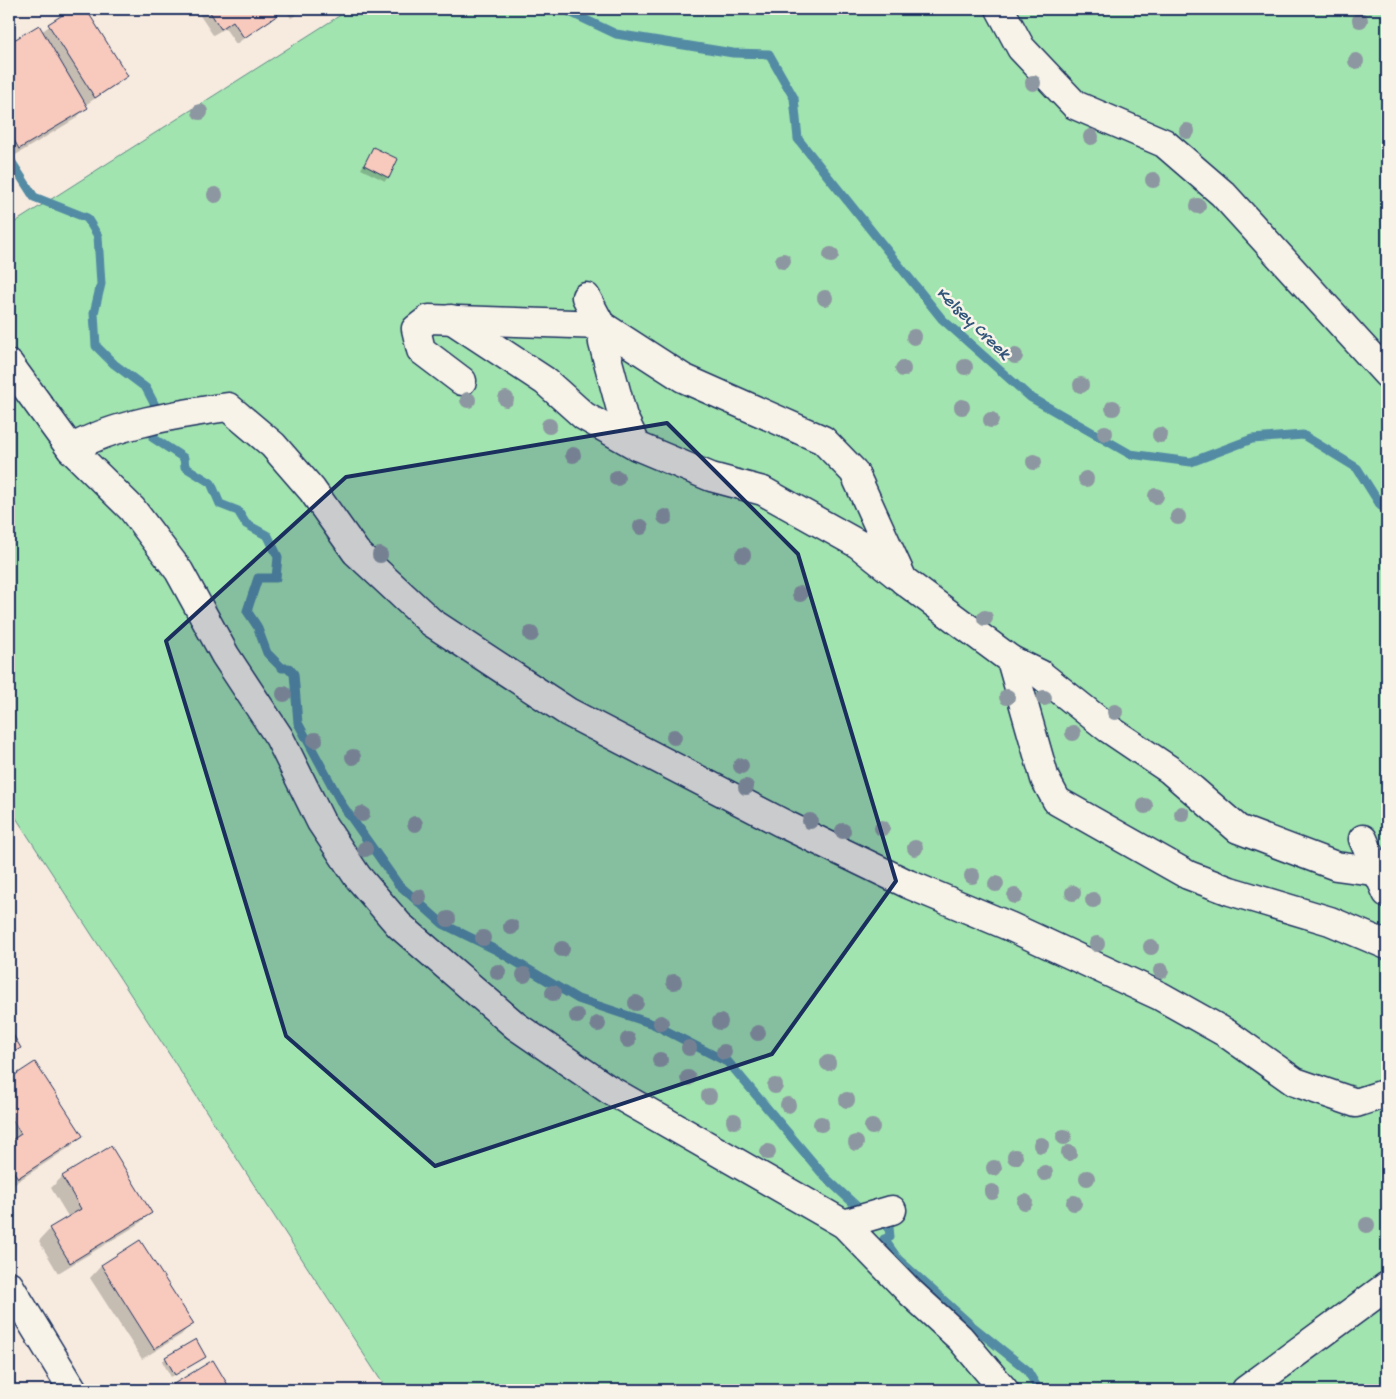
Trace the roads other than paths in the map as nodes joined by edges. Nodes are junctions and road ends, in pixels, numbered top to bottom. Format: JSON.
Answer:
{"nodes":[{"id":1,"x":1000,"y":9,"type":"edge"},
{"id":2,"x":586,"y":297,"type":"dead end"},
{"id":3,"x":450,"y":319,"type":"junction"},
{"id":4,"x":601,"y":325,"type":"junction"},
{"id":5,"x":9,"y":364,"type":"edge"},
{"id":6,"x":1387,"y":374,"type":"edge"},
{"id":7,"x":462,"y":381,"type":"dead end"},
{"id":8,"x":637,"y":446,"type":"junction"},
{"id":9,"x":71,"y":449,"type":"junction"},
{"id":10,"x":903,"y":580,"type":"junction"},
{"id":11,"x":1010,"y":660,"type":"junction"},
{"id":12,"x":1363,"y":839,"type":"dead end"},
{"id":13,"x":1384,"y":879,"type":"edge"},
{"id":14,"x":1387,"y":945,"type":"edge"},
{"id":15,"x":1387,"y":1093,"type":"edge"},
{"id":16,"x":892,"y":1210,"type":"dead end"},
{"id":17,"x":844,"y":1224,"type":"junction"},
{"id":18,"x":9,"y":1285,"type":"edge"},
{"id":19,"x":1387,"y":1286,"type":"edge"},
{"id":20,"x":73,"y":1390,"type":"edge"},
{"id":21,"x":1004,"y":1390,"type":"edge"},
{"id":22,"x":1246,"y":1390,"type":"edge"}],
"edges":[{"from":1,"to":6,"type":"street"},
{"from":2,"to":4,"type":"street"},
{"from":3,"to":4,"type":"street"},
{"from":3,"to":7,"type":"street"},
{"from":3,"to":8,"type":"street"},
{"from":4,"to":8,"type":"street"},
{"from":4,"to":10,"type":"street"},
{"from":5,"to":9,"type":"street"},
{"from":8,"to":10,"type":"street"},
{"from":9,"to":15,"type":"street"},
{"from":9,"to":17,"type":"street"},
{"from":10,"to":11,"type":"street"},
{"from":11,"to":13,"type":"street"},
{"from":11,"to":14,"type":"street"},
{"from":12,"to":13,"type":"street"},
{"from":16,"to":17,"type":"street"},
{"from":17,"to":21,"type":"street"},
{"from":18,"to":20,"type":"street"},
{"from":19,"to":22,"type":"street"}]}
